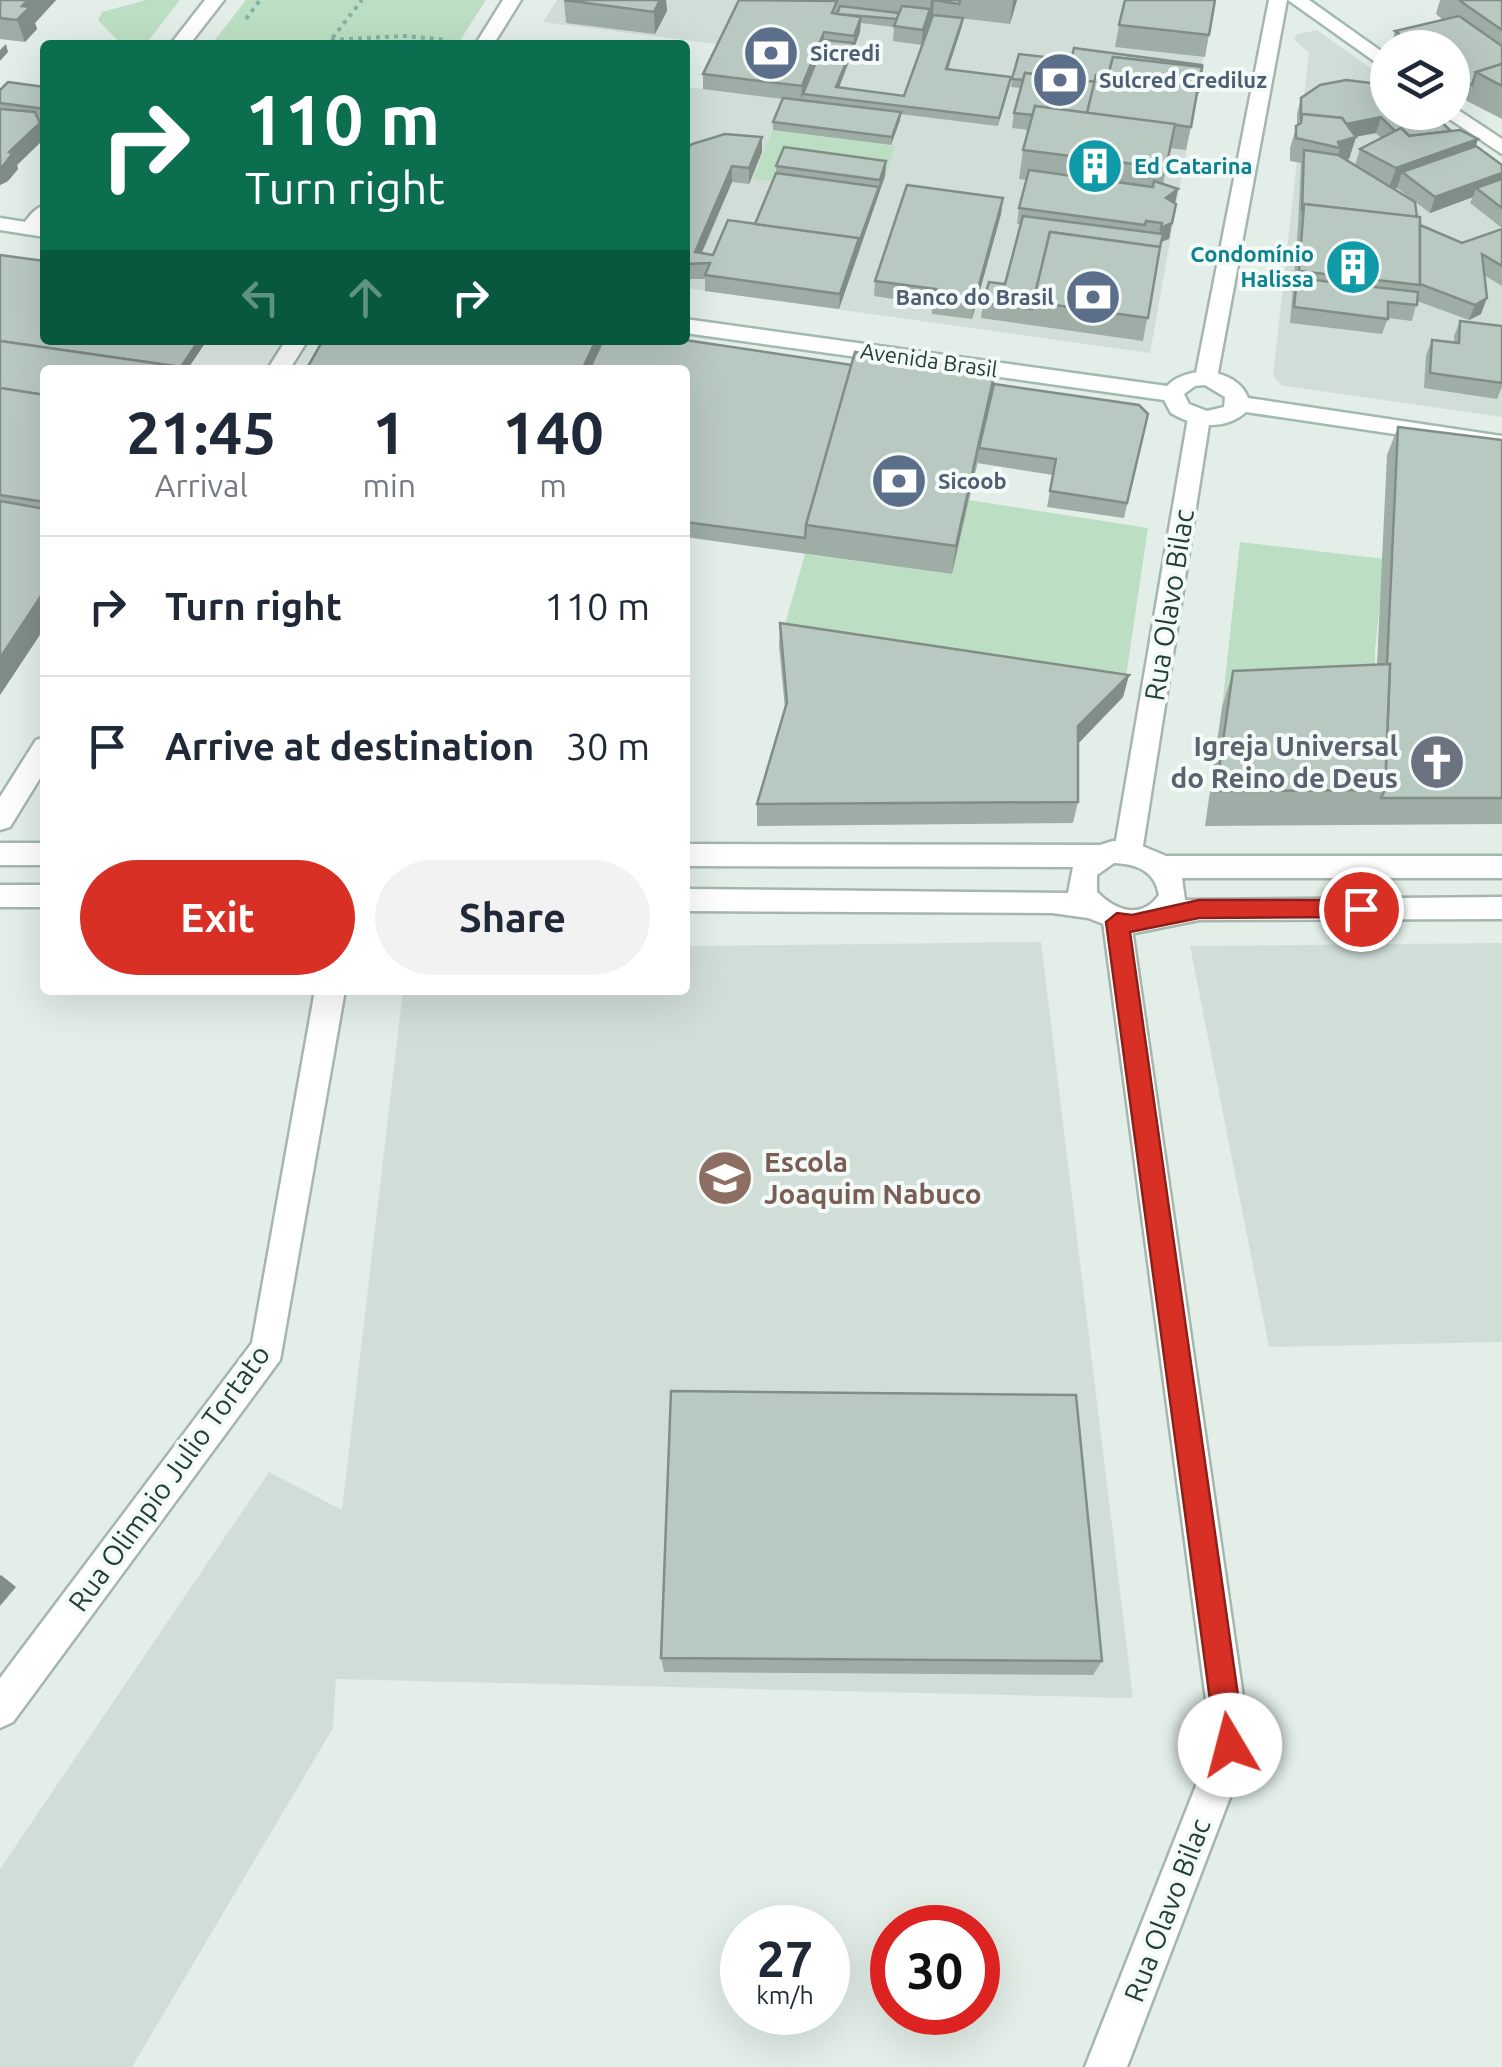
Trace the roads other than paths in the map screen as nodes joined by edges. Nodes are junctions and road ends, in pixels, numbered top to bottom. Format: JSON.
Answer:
{"nodes":[{"id":1,"x":215,"y":0,"type":"edge"},
{"id":2,"x":512,"y":0,"type":"edge"},
{"id":3,"x":1278,"y":0,"type":"edge"},
{"id":4,"x":1299,"y":0,"type":"edge"},
{"id":5,"x":182,"y":40,"type":"edge"},
{"id":6,"x":487,"y":40,"type":"edge"},
{"id":7,"x":1370,"y":52,"type":"edge"},
{"id":8,"x":1470,"y":125,"type":"edge"},
{"id":9,"x":1502,"y":148,"type":"edge"},
{"id":10,"x":0,"y":224,"type":"edge"},
{"id":11,"x":38,"y":230,"type":"edge"},
{"id":12,"x":690,"y":327,"type":"edge"},
{"id":13,"x":1206,"y":378,"type":"junction"},
{"id":14,"x":1174,"y":394,"type":"junction"},
{"id":15,"x":1239,"y":404,"type":"junction"},
{"id":16,"x":1199,"y":418,"type":"junction"},
{"id":17,"x":1502,"y":443,"type":"edge"},
{"id":18,"x":40,"y":755,"type":"edge"},
{"id":19,"x":0,"y":820,"type":"edge"},
{"id":20,"x":1128,"y":852,"type":"junction"},
{"id":21,"x":0,"y":854,"type":"edge"},
{"id":22,"x":40,"y":854,"type":"edge"},
{"id":23,"x":695,"y":855,"type":"edge"},
{"id":24,"x":1099,"y":856,"type":"junction"},
{"id":25,"x":1161,"y":866,"type":"junction"},
{"id":26,"x":1502,"y":867,"type":"edge"},
{"id":27,"x":0,"y":896,"type":"edge"},
{"id":28,"x":40,"y":896,"type":"edge"},
{"id":29,"x":695,"y":900,"type":"edge"},
{"id":30,"x":1502,"y":908,"type":"edge"},
{"id":31,"x":1104,"y":914,"type":"junction"},
{"id":32,"x":1159,"y":916,"type":"junction"},
{"id":33,"x":329,"y":995,"type":"edge"},
{"id":34,"x":0,"y":1709,"type":"edge"},
{"id":35,"x":1106,"y":2067,"type":"edge"}],
"edges":[{"from":1,"to":5,"type":"street"},
{"from":2,"to":6,"type":"street"},
{"from":3,"to":13,"type":"street"},
{"from":4,"to":7,"type":"street"},
{"from":8,"to":9,"type":"street"},
{"from":10,"to":11,"type":"street"},
{"from":12,"to":14,"type":"street","name":"Avenida Brasil"},
{"from":13,"to":14,"type":"street"},
{"from":13,"to":15,"type":"street"},
{"from":14,"to":16,"type":"street"},
{"from":15,"to":16,"type":"street"},
{"from":15,"to":17,"type":"street"},
{"from":16,"to":20,"type":"street","name":"Rua Olavo Bilac"},
{"from":18,"to":19,"type":"street"},
{"from":20,"to":24,"type":"street"},
{"from":20,"to":25,"type":"street"},
{"from":21,"to":22,"type":"street"},
{"from":23,"to":24,"type":"street"},
{"from":23,"to":29,"type":"street"},
{"from":24,"to":31,"type":"street"},
{"from":25,"to":26,"type":"street"},
{"from":25,"to":32,"type":"street"},
{"from":27,"to":28,"type":"street"},
{"from":29,"to":31,"type":"street"},
{"from":30,"to":32,"type":"street"},
{"from":31,"to":32,"type":"street"},
{"from":31,"to":35,"type":"street","name":"Rua Olavo Bilac"},
{"from":33,"to":34,"type":"street","name":"Rua Olimpio Julio Tortato"}]}
